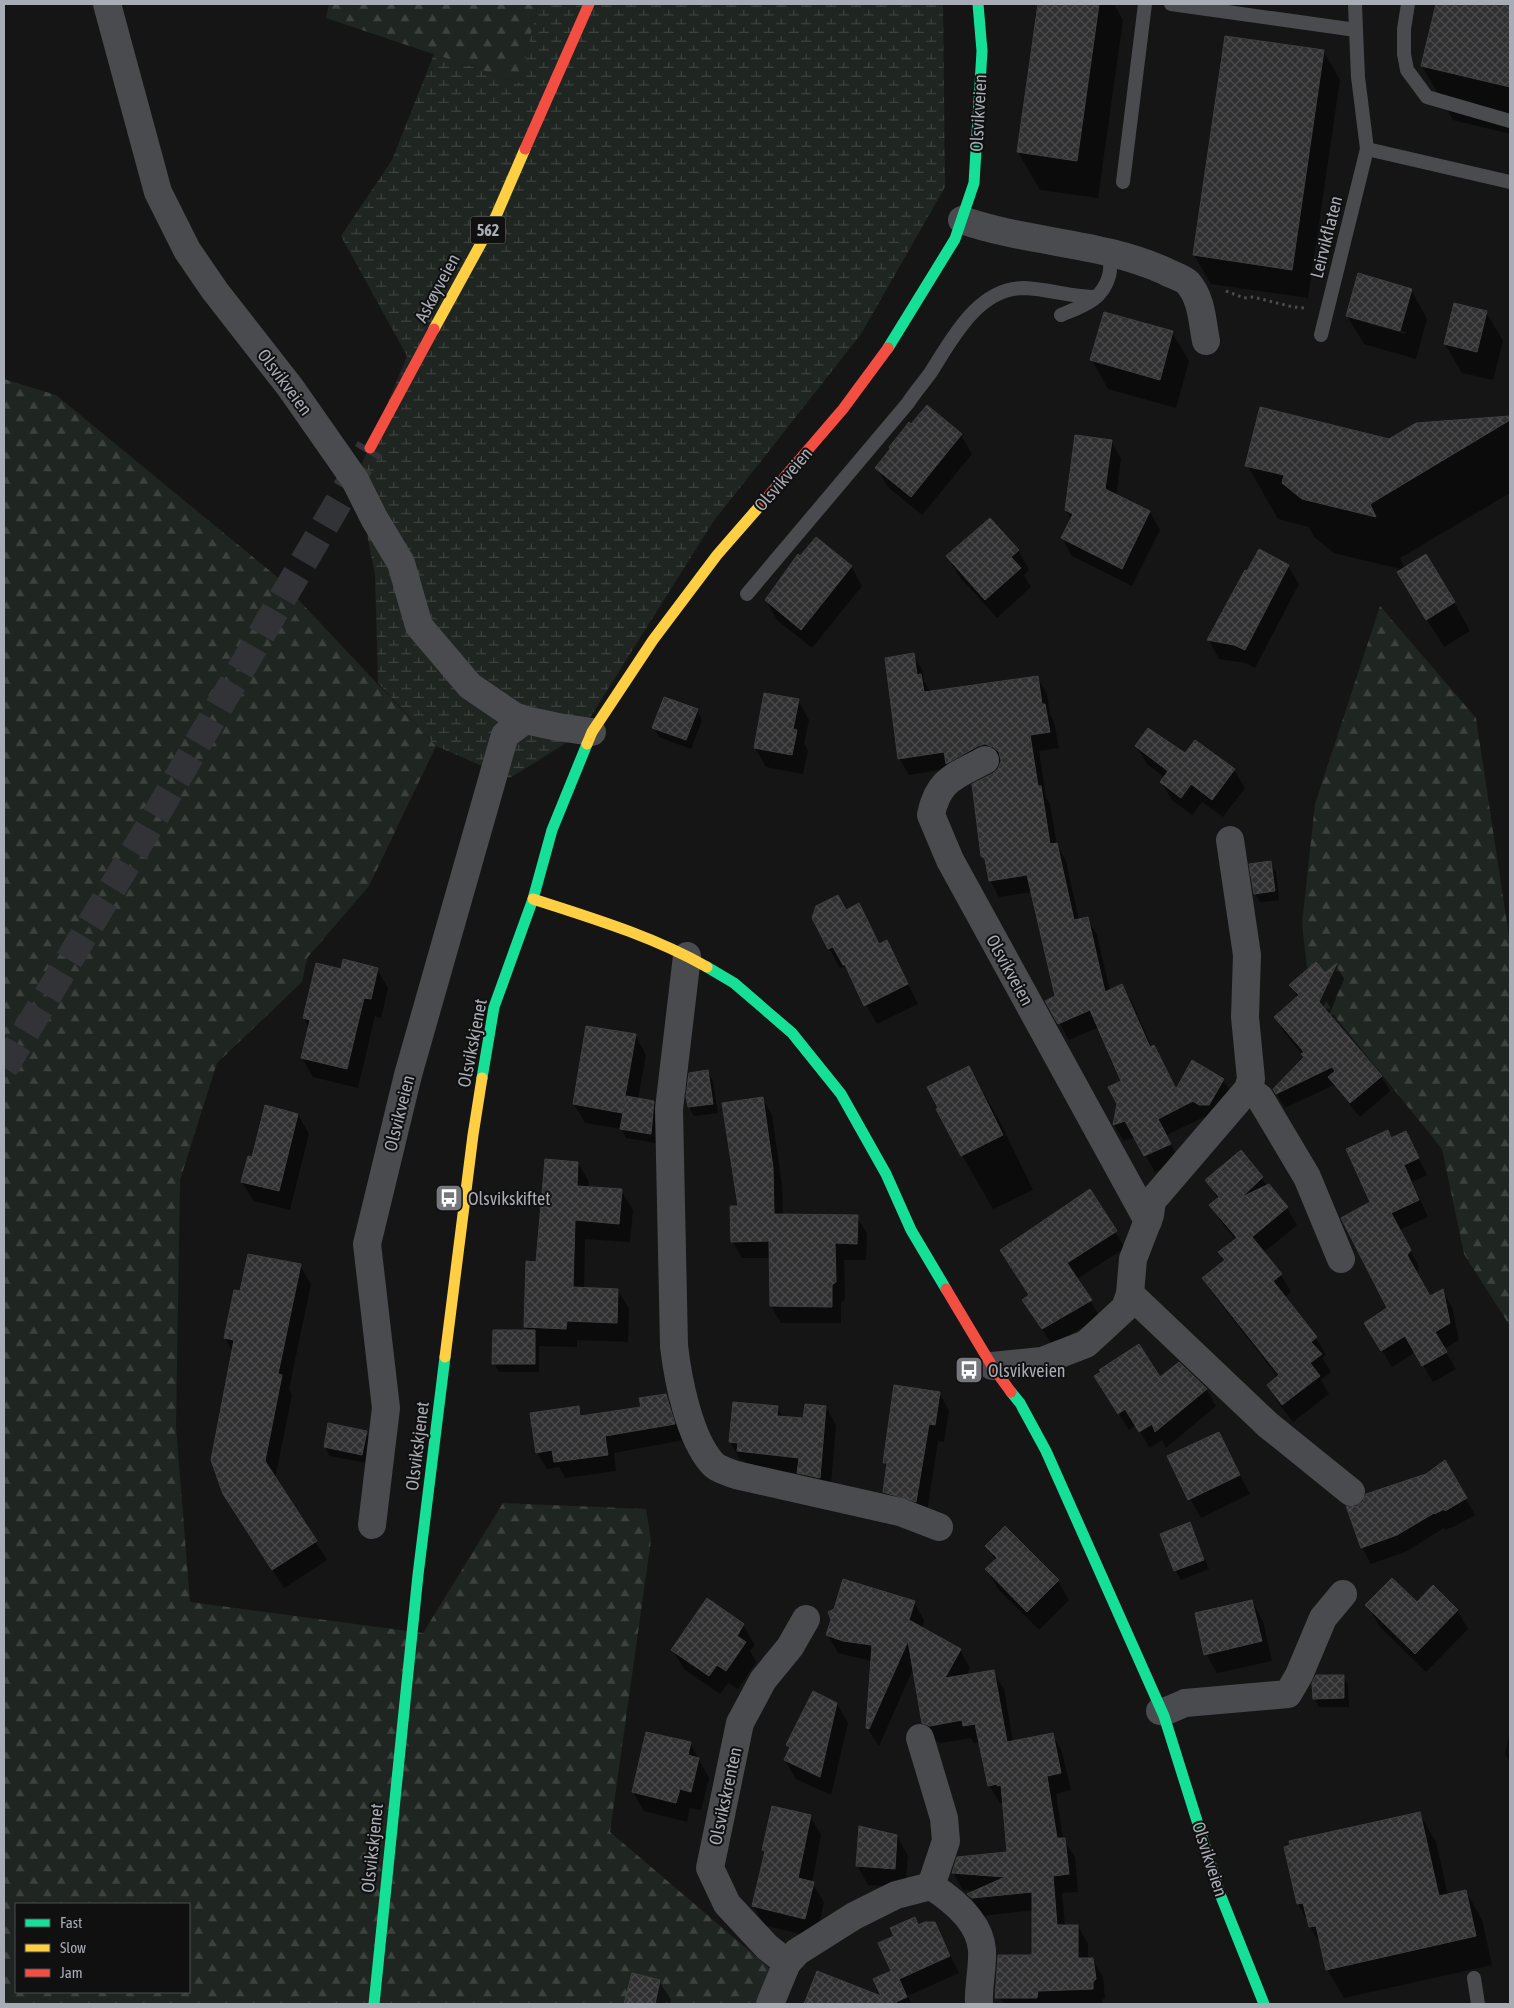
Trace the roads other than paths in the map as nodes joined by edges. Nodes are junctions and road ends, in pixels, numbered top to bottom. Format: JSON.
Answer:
{"nodes":[{"id":1,"x":107,"y":4,"type":"edge"},
{"id":2,"x":589,"y":4,"type":"edge"},
{"id":3,"x":978,"y":4,"type":"edge"},
{"id":4,"x":1145,"y":4,"type":"edge"},
{"id":5,"x":1171,"y":4,"type":"edge"},
{"id":6,"x":1355,"y":4,"type":"edge"},
{"id":7,"x":1408,"y":4,"type":"edge"},
{"id":8,"x":1356,"y":30,"type":"junction"},
{"id":9,"x":1510,"y":122,"type":"edge"},
{"id":10,"x":1367,"y":149,"type":"junction"},
{"id":11,"x":1123,"y":182,"type":"dead end"},
{"id":12,"x":1510,"y":182,"type":"edge"},
{"id":13,"x":962,"y":220,"type":"junction"},
{"id":14,"x":1110,"y":252,"type":"junction"},
{"id":15,"x":1096,"y":297,"type":"junction"},
{"id":16,"x":1061,"y":315,"type":"dead end"},
{"id":17,"x":1321,"y":335,"type":"dead end"},
{"id":18,"x":1206,"y":341,"type":"dead end"},
{"id":19,"x":370,"y":448,"type":"tunnel mouth"},
{"id":20,"x":747,"y":594,"type":"dead end"},
{"id":21,"x":525,"y":720,"type":"junction"},
{"id":22,"x":592,"y":732,"type":"junction"},
{"id":23,"x":985,"y":760,"type":"dead end"},
{"id":24,"x":1230,"y":840,"type":"dead end"},
{"id":25,"x":532,"y":899,"type":"junction"},
{"id":26,"x":687,"y":956,"type":"junction"},
{"id":27,"x":1248,"y":1089,"type":"junction"},
{"id":28,"x":1148,"y":1220,"type":"junction"},
{"id":29,"x":1341,"y":1259,"type":"dead end"},
{"id":30,"x":1130,"y":1294,"type":"junction"},
{"id":31,"x":992,"y":1366,"type":"junction"},
{"id":32,"x":1351,"y":1492,"type":"dead end"},
{"id":33,"x":372,"y":1525,"type":"dead end"},
{"id":34,"x":939,"y":1527,"type":"dead end"},
{"id":35,"x":1343,"y":1594,"type":"dead end"},
{"id":36,"x":806,"y":1619,"type":"dead end"},
{"id":37,"x":1160,"y":1711,"type":"junction"},
{"id":38,"x":920,"y":1738,"type":"dead end"},
{"id":39,"x":931,"y":1886,"type":"junction"},
{"id":40,"x":787,"y":1963,"type":"junction"},
{"id":41,"x":1474,"y":1978,"type":"dead end"},
{"id":42,"x":374,"y":2004,"type":"edge"},
{"id":43,"x":770,"y":2004,"type":"edge"},
{"id":44,"x":979,"y":2004,"type":"edge"},
{"id":45,"x":1264,"y":2004,"type":"edge"},
{"id":46,"x":1478,"y":2004,"type":"edge"}],
"edges":[{"from":1,"to":21,"type":"street","name":"Olsvikveien"},
{"from":2,"to":19,"type":"main road","name":"Askøyveien","number":"562"},
{"from":3,"to":13,"type":"main road","name":"Olsvikveien"},
{"from":4,"to":11,"type":"lane"},
{"from":5,"to":8,"type":"lane"},
{"from":6,"to":8,"type":"lane","name":"Leirvikflaten"},
{"from":7,"to":9,"type":"lane"},
{"from":8,"to":10,"type":"lane","name":"Leirvikflaten"},
{"from":10,"to":12,"type":"lane"},
{"from":10,"to":17,"type":"lane","name":"Leirvikflaten"},
{"from":13,"to":14,"type":"street"},
{"from":13,"to":22,"type":"main road","name":"Olsvikveien"},
{"from":14,"to":15,"type":"lane"},
{"from":14,"to":18,"type":"street"},
{"from":15,"to":16,"type":"lane"},
{"from":15,"to":20,"type":"lane"},
{"from":21,"to":22,"type":"street","name":"Olsvikveien"},
{"from":21,"to":33,"type":"street","name":"Olsvikveien"},
{"from":22,"to":25,"type":"main road","name":"Olsvikveien"},
{"from":23,"to":28,"type":"street","name":"Olsvikveien"},
{"from":24,"to":27,"type":"street"},
{"from":25,"to":26,"type":"main road","name":"Olsvikveien"},
{"from":25,"to":42,"type":"main road","name":"Olsvikskjenet"},
{"from":26,"to":31,"type":"main road","name":"Olsvikveien"},
{"from":26,"to":34,"type":"street"},
{"from":27,"to":28,"type":"street"},
{"from":27,"to":29,"type":"street"},
{"from":28,"to":30,"type":"street"},
{"from":30,"to":31,"type":"street"},
{"from":30,"to":32,"type":"street"},
{"from":31,"to":37,"type":"main road","name":"Olsvikveien"},
{"from":35,"to":37,"type":"street"},
{"from":36,"to":40,"type":"street","name":"Olsvikskrenten"},
{"from":37,"to":45,"type":"main road","name":"Olsvikveien"},
{"from":38,"to":39,"type":"street"},
{"from":39,"to":40,"type":"street"},
{"from":39,"to":44,"type":"street"},
{"from":40,"to":43,"type":"street"},
{"from":41,"to":46,"type":"lane"}]}
